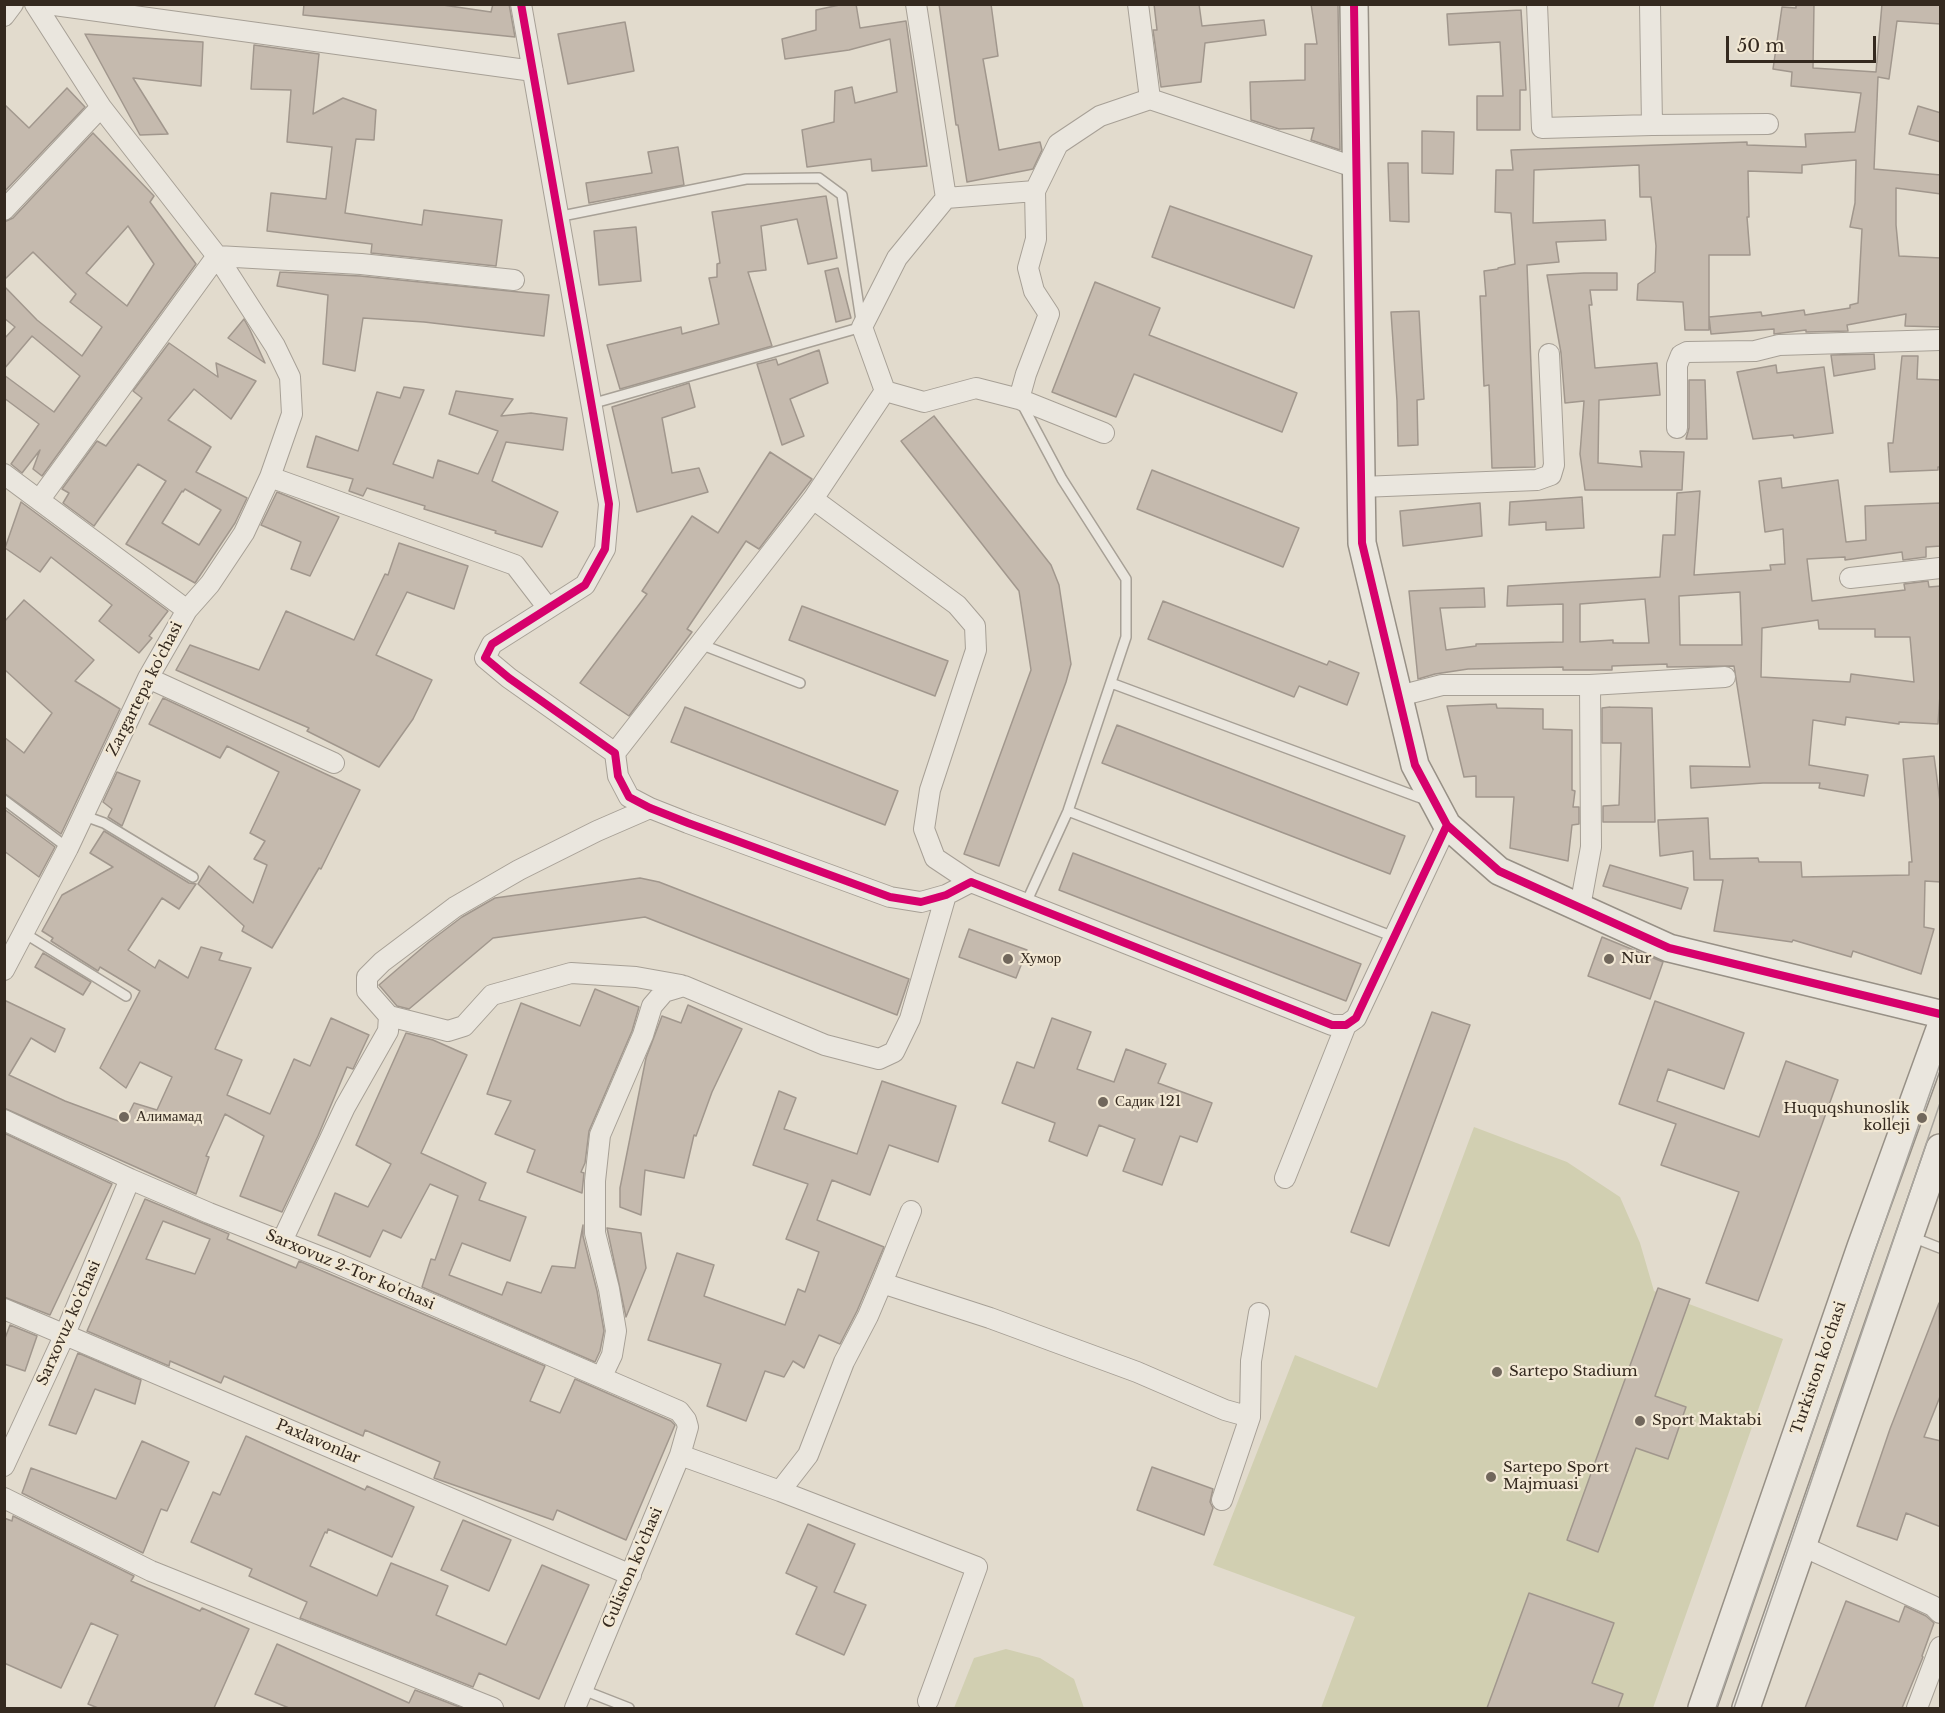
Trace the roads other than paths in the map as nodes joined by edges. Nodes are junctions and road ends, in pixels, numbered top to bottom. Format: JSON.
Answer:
{"nodes":[{"id":1,"x":13,"y":4,"type":"edge"},
{"id":2,"x":35,"y":4,"type":"edge"},
{"id":3,"x":47,"y":4,"type":"edge"},
{"id":4,"x":521,"y":4,"type":"edge"},
{"id":5,"x":916,"y":4,"type":"edge"},
{"id":6,"x":1138,"y":4,"type":"edge"},
{"id":7,"x":1354,"y":4,"type":"edge"},
{"id":8,"x":1537,"y":4,"type":"edge"},
{"id":9,"x":1650,"y":4,"type":"edge"},
{"id":10,"x":4,"y":16,"type":"edge"},
{"id":11,"x":533,"y":71,"type":"junction"},
{"id":12,"x":1150,"y":99,"type":"junction"},
{"id":13,"x":101,"y":107,"type":"junction"},
{"id":14,"x":1768,"y":124,"type":"dead end"},
{"id":15,"x":1652,"y":125,"type":"junction"},
{"id":16,"x":1357,"y":168,"type":"junction"},
{"id":17,"x":1035,"y":191,"type":"junction"},
{"id":18,"x":946,"y":198,"type":"junction"},
{"id":19,"x":4,"y":210,"type":"edge"},
{"id":20,"x":557,"y":217,"type":"junction"},
{"id":21,"x":217,"y":256,"type":"junction"},
{"id":22,"x":514,"y":280,"type":"dead end"},
{"id":23,"x":862,"y":327,"type":"junction"},
{"id":24,"x":1941,"y":340,"type":"edge"},
{"id":25,"x":1548,"y":354,"type":"dead end"},
{"id":26,"x":885,"y":391,"type":"junction"},
{"id":27,"x":1020,"y":399,"type":"junction"},
{"id":28,"x":591,"y":404,"type":"junction"},
{"id":29,"x":1677,"y":428,"type":"dead end"},
{"id":30,"x":1104,"y":433,"type":"dead end"},
{"id":31,"x":4,"y":474,"type":"edge"},
{"id":32,"x":270,"y":477,"type":"junction"},
{"id":33,"x":1361,"y":487,"type":"junction"},
{"id":34,"x":40,"y":499,"type":"junction"},
{"id":35,"x":813,"y":499,"type":"junction"},
{"id":36,"x":1941,"y":568,"type":"edge"},
{"id":37,"x":1850,"y":578,"type":"dead end"},
{"id":38,"x":548,"y":608,"type":"junction"},
{"id":39,"x":186,"y":610,"type":"junction"},
{"id":40,"x":700,"y":644,"type":"junction"},
{"id":41,"x":1725,"y":677,"type":"dead end"},
{"id":42,"x":148,"y":678,"type":"junction"},
{"id":43,"x":800,"y":683,"type":"dead end"},
{"id":44,"x":1111,"y":683,"type":"junction"},
{"id":45,"x":1590,"y":685,"type":"junction"},
{"id":46,"x":1399,"y":696,"type":"junction"},
{"id":47,"x":615,"y":753,"type":"junction"},
{"id":48,"x":334,"y":763,"type":"dead end"},
{"id":49,"x":4,"y":800,"type":"edge"},
{"id":50,"x":650,"y":808,"type":"junction"},
{"id":51,"x":1068,"y":811,"type":"junction"},
{"id":52,"x":1441,"y":814,"type":"junction"},
{"id":53,"x":82,"y":815,"type":"junction"},
{"id":54,"x":68,"y":848,"type":"junction"},
{"id":55,"x":193,"y":877,"type":"dead end"},
{"id":56,"x":971,"y":882,"type":"junction"},
{"id":57,"x":946,"y":896,"type":"junction"},
{"id":58,"x":1026,"y":903,"type":"junction"},
{"id":59,"x":1580,"y":907,"type":"junction"},
{"id":60,"x":24,"y":933,"type":"junction"},
{"id":61,"x":1394,"y":937,"type":"junction"},
{"id":62,"x":4,"y":970,"type":"edge"},
{"id":63,"x":684,"y":986,"type":"junction"},
{"id":64,"x":126,"y":996,"type":"dead end"},
{"id":65,"x":1941,"y":1014,"type":"edge"},
{"id":66,"x":389,"y":1016,"type":"junction"},
{"id":67,"x":1346,"y":1025,"type":"junction"},
{"id":68,"x":1941,"y":1029,"type":"edge"},
{"id":69,"x":4,"y":1120,"type":"edge"},
{"id":70,"x":1941,"y":1148,"type":"edge"},
{"id":71,"x":1285,"y":1178,"type":"dead end"},
{"id":72,"x":130,"y":1179,"type":"junction"},
{"id":73,"x":911,"y":1211,"type":"dead end"},
{"id":74,"x":1910,"y":1236,"type":"junction"},
{"id":75,"x":282,"y":1241,"type":"junction"},
{"id":76,"x":1941,"y":1248,"type":"edge"},
{"id":77,"x":882,"y":1283,"type":"junction"},
{"id":78,"x":4,"y":1309,"type":"edge"},
{"id":79,"x":1259,"y":1313,"type":"dead end"},
{"id":80,"x":65,"y":1334,"type":"junction"},
{"id":81,"x":602,"y":1376,"type":"junction"},
{"id":82,"x":1250,"y":1418,"type":"junction"},
{"id":83,"x":688,"y":1427,"type":"joint"},
{"id":84,"x":680,"y":1455,"type":"junction"},
{"id":85,"x":4,"y":1466,"type":"edge"},
{"id":86,"x":780,"y":1491,"type":"junction"},
{"id":87,"x":4,"y":1498,"type":"edge"},
{"id":88,"x":1222,"y":1500,"type":"dead end"},
{"id":89,"x":1802,"y":1546,"type":"junction"},
{"id":90,"x":631,"y":1575,"type":"junction"},
{"id":91,"x":1941,"y":1613,"type":"edge"},
{"id":92,"x":1941,"y":1647,"type":"edge"},
{"id":93,"x":582,"y":1690,"type":"junction"},
{"id":94,"x":928,"y":1701,"type":"dead end"},
{"id":95,"x":493,"y":1708,"type":"edge"},
{"id":96,"x":575,"y":1708,"type":"edge"},
{"id":97,"x":629,"y":1708,"type":"edge"},
{"id":98,"x":1702,"y":1708,"type":"edge"},
{"id":99,"x":1746,"y":1708,"type":"edge"},
{"id":100,"x":1917,"y":1708,"type":"edge"}],
"edges":[{"from":1,"to":10,"type":"street"},
{"from":2,"to":13,"type":"street"},
{"from":3,"to":11,"type":"street"},
{"from":4,"to":11,"type":"street"},
{"from":5,"to":18,"type":"street"},
{"from":6,"to":12,"type":"street"},
{"from":7,"to":16,"type":"street"},
{"from":8,"to":15,"type":"street"},
{"from":9,"to":15,"type":"street"},
{"from":11,"to":20,"type":"street"},
{"from":12,"to":16,"type":"street"},
{"from":12,"to":17,"type":"street"},
{"from":13,"to":19,"type":"street"},
{"from":13,"to":21,"type":"street"},
{"from":14,"to":15,"type":"street"},
{"from":16,"to":33,"type":"street"},
{"from":17,"to":18,"type":"street"},
{"from":17,"to":27,"type":"street"},
{"from":18,"to":23,"type":"street"},
{"from":20,"to":23,"type":"lane"},
{"from":20,"to":28,"type":"street"},
{"from":21,"to":22,"type":"street"},
{"from":21,"to":32,"type":"street","name":"Zargartepa ko'chasi"},
{"from":21,"to":34,"type":"street"},
{"from":23,"to":26,"type":"street"},
{"from":23,"to":28,"type":"lane"},
{"from":24,"to":29,"type":"street"},
{"from":25,"to":33,"type":"street"},
{"from":26,"to":27,"type":"street"},
{"from":26,"to":35,"type":"street"},
{"from":27,"to":30,"type":"street"},
{"from":27,"to":44,"type":"lane"},
{"from":28,"to":38,"type":"street"},
{"from":31,"to":34,"type":"street"},
{"from":32,"to":38,"type":"street"},
{"from":32,"to":39,"type":"street","name":"Zargartepa ko'chasi"},
{"from":33,"to":46,"type":"street"},
{"from":34,"to":39,"type":"street"},
{"from":35,"to":40,"type":"street"},
{"from":35,"to":56,"type":"street"},
{"from":36,"to":37,"type":"street"},
{"from":38,"to":47,"type":"street"},
{"from":39,"to":42,"type":"street","name":"Zargartepa ko'chasi"},
{"from":40,"to":43,"type":"lane"},
{"from":40,"to":47,"type":"street"},
{"from":41,"to":45,"type":"street"},
{"from":42,"to":48,"type":"street"},
{"from":42,"to":53,"type":"street","name":"Zargartepa ko'chasi"},
{"from":44,"to":51,"type":"lane"},
{"from":44,"to":52,"type":"lane"},
{"from":45,"to":46,"type":"street"},
{"from":45,"to":59,"type":"street"},
{"from":46,"to":52,"type":"street"},
{"from":47,"to":50,"type":"street"},
{"from":49,"to":54,"type":"lane"},
{"from":50,"to":57,"type":"street"},
{"from":50,"to":66,"type":"street"},
{"from":51,"to":58,"type":"lane"},
{"from":51,"to":61,"type":"lane"},
{"from":52,"to":59,"type":"street"},
{"from":52,"to":61,"type":"street"},
{"from":53,"to":54,"type":"street","name":"Zargartepa ko'chasi"},
{"from":53,"to":55,"type":"lane"},
{"from":54,"to":60,"type":"street","name":"Zargartepa ko'chasi"},
{"from":56,"to":57,"type":"street"},
{"from":56,"to":58,"type":"street"},
{"from":57,"to":63,"type":"street"},
{"from":58,"to":67,"type":"street"},
{"from":59,"to":65,"type":"street"},
{"from":60,"to":62,"type":"street","name":"Zargartepa ko'chasi"},
{"from":60,"to":64,"type":"lane"},
{"from":61,"to":67,"type":"street"},
{"from":63,"to":66,"type":"street"},
{"from":63,"to":81,"type":"street"},
{"from":66,"to":75,"type":"street"},
{"from":67,"to":71,"type":"street"},
{"from":68,"to":98,"type":"street","name":"Turkiston ko'chasi"},
{"from":69,"to":72,"type":"street","name":"Sarxovuz 2-Tor ko'chasi"},
{"from":70,"to":74,"type":"street"},
{"from":72,"to":75,"type":"street","name":"Sarxovuz 2-Tor ko'chasi"},
{"from":72,"to":80,"type":"street","name":"Sarxovuz ko'chasi"},
{"from":73,"to":77,"type":"street"},
{"from":74,"to":76,"type":"lane"},
{"from":74,"to":89,"type":"street"},
{"from":75,"to":81,"type":"street","name":"Sarxovuz 2-Tor ko'chasi"},
{"from":77,"to":82,"type":"street"},
{"from":77,"to":86,"type":"street"},
{"from":78,"to":80,"type":"street","name":"Paxlavonlar"},
{"from":79,"to":82,"type":"street"},
{"from":80,"to":85,"type":"street","name":"Sarxovuz ko'chasi"},
{"from":80,"to":90,"type":"street","name":"Paxlavonlar"},
{"from":81,"to":83,"type":"street","name":"Sarxovuz 2-Tor ko'chasi"},
{"from":82,"to":88,"type":"street"},
{"from":83,"to":84,"type":"street","name":"Guliston ko'chasi"},
{"from":84,"to":86,"type":"street"},
{"from":84,"to":90,"type":"street","name":"Guliston ko'chasi"},
{"from":86,"to":94,"type":"street"},
{"from":87,"to":95,"type":"street"},
{"from":89,"to":91,"type":"street"},
{"from":89,"to":99,"type":"street"},
{"from":90,"to":93,"type":"street","name":"Guliston ko'chasi"},
{"from":92,"to":100,"type":"street"},
{"from":93,"to":96,"type":"street","name":"Guliston ko'chasi"},
{"from":93,"to":97,"type":"lane"}]}
